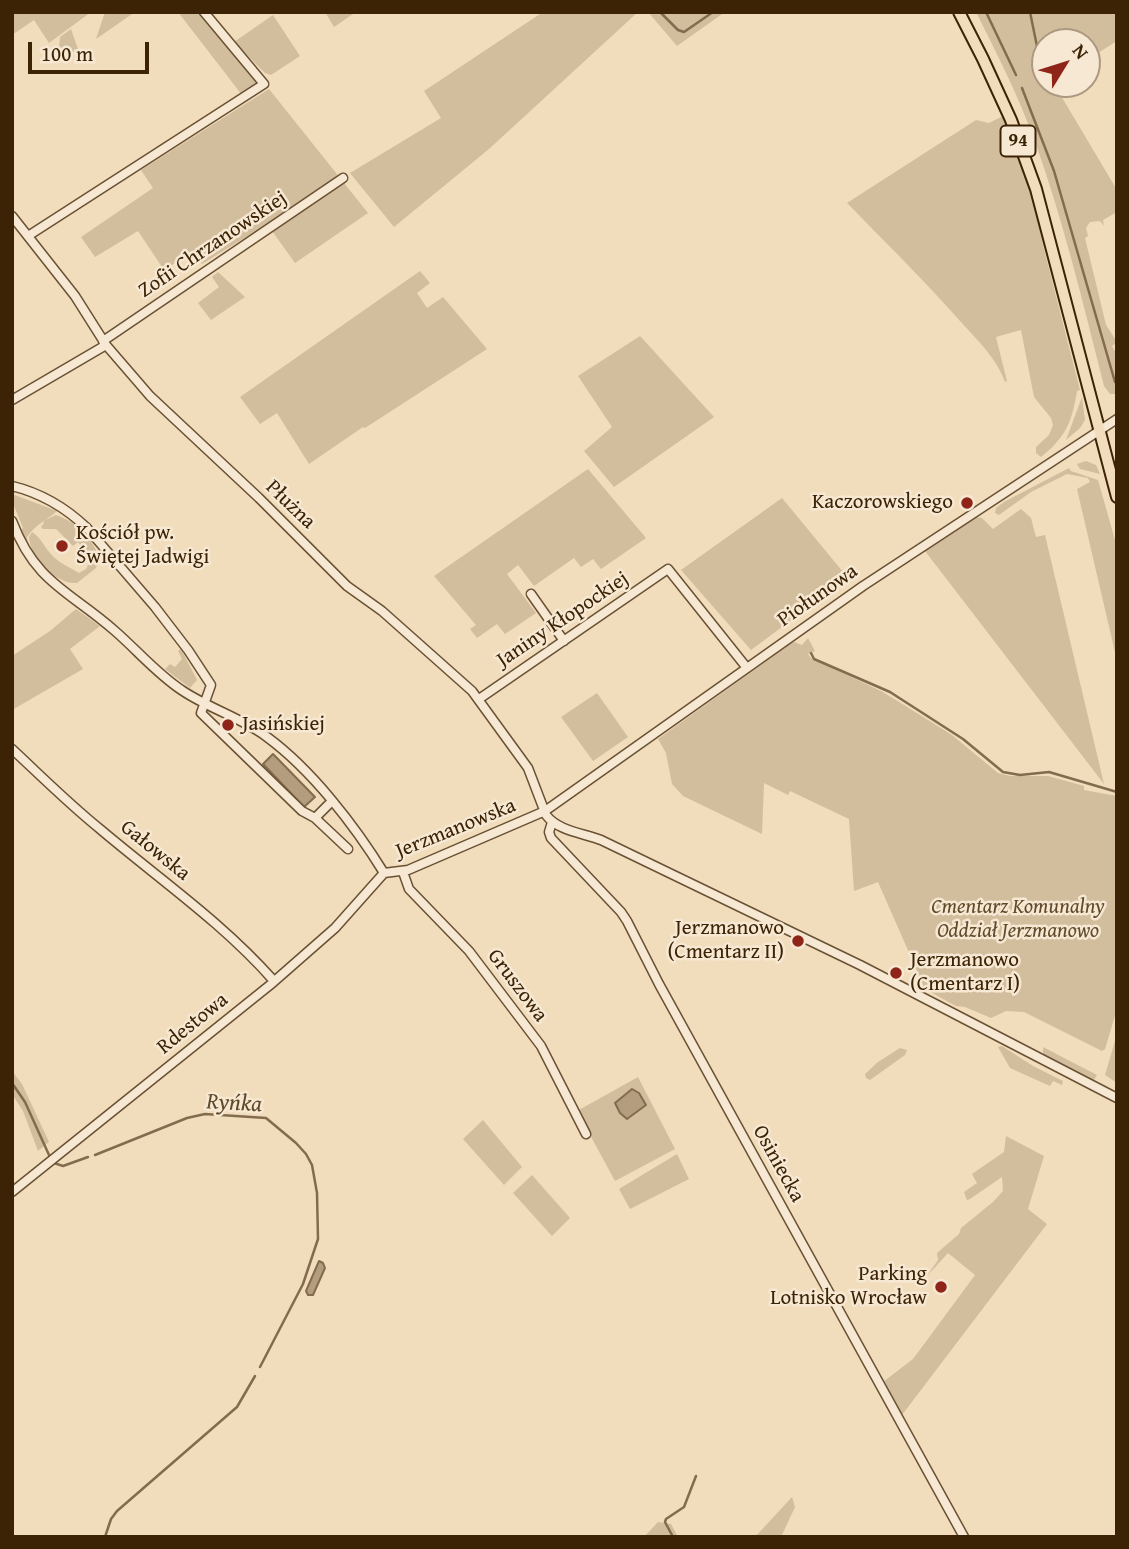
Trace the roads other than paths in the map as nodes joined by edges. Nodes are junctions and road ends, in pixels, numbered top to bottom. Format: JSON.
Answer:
{"nodes":[{"id":1,"x":204,"y":12,"type":"edge"},
{"id":2,"x":959,"y":12,"type":"edge"},
{"id":3,"x":343,"y":178,"type":"dead end"},
{"id":4,"x":12,"y":216,"type":"edge"},
{"id":5,"x":28,"y":236,"type":"junction"},
{"id":6,"x":105,"y":343,"type":"junction"},
{"id":7,"x":12,"y":400,"type":"edge"},
{"id":8,"x":1117,"y":419,"type":"edge"},
{"id":9,"x":1099,"y":431,"type":"junction"},
{"id":10,"x":12,"y":486,"type":"edge"},
{"id":11,"x":1117,"y":497,"type":"edge"},
{"id":12,"x":12,"y":521,"type":"edge"},
{"id":13,"x":531,"y":594,"type":"dead end"},
{"id":14,"x":564,"y":641,"type":"junction"},
{"id":15,"x":747,"y":668,"type":"junction"},
{"id":16,"x":479,"y":699,"type":"junction"},
{"id":17,"x":205,"y":704,"type":"junction"},
{"id":18,"x":12,"y":749,"type":"edge"},
{"id":19,"x":332,"y":801,"type":"junction"},
{"id":20,"x":545,"y":811,"type":"junction"},
{"id":21,"x":315,"y":818,"type":"junction"},
{"id":22,"x":552,"y":822,"type":"junction"},
{"id":23,"x":348,"y":849,"type":"dead end"},
{"id":24,"x":403,"y":872,"type":"junction"},
{"id":25,"x":384,"y":873,"type":"junction"},
{"id":26,"x":274,"y":981,"type":"junction"},
{"id":27,"x":1117,"y":1098,"type":"edge"},
{"id":28,"x":586,"y":1134,"type":"dead end"},
{"id":29,"x":12,"y":1192,"type":"edge"},
{"id":30,"x":964,"y":1537,"type":"edge"}],
"edges":[{"from":1,"to":5,"type":"street"},
{"from":2,"to":9,"type":"main road","number":"94"},
{"from":3,"to":6,"type":"street","name":"Zofii Chrzanowskiej"},
{"from":4,"to":5,"type":"street","name":"Płużna"},
{"from":5,"to":6,"type":"street","name":"Płużna"},
{"from":6,"to":7,"type":"street","name":"Zofii Chrzanowskiej"},
{"from":6,"to":16,"type":"street","name":"Płużna"},
{"from":8,"to":9,"type":"street","name":"Piołunowa"},
{"from":9,"to":11,"type":"main road","number":"94"},
{"from":9,"to":15,"type":"street","name":"Piołunowa"},
{"from":10,"to":17,"type":"street"},
{"from":12,"to":17,"type":"street","name":"Jerzmanowska"},
{"from":13,"to":14,"type":"street"},
{"from":14,"to":15,"type":"street","name":"Janiny Kłopockiej"},
{"from":14,"to":16,"type":"street","name":"Janiny Kłopockiej"},
{"from":15,"to":20,"type":"street","name":"Piołunowa"},
{"from":16,"to":20,"type":"street","name":"Płużna"},
{"from":17,"to":19,"type":"street","name":"Jerzmanowska"},
{"from":17,"to":21,"type":"street"},
{"from":18,"to":26,"type":"street","name":"Gałowska"},
{"from":19,"to":21,"type":"street"},
{"from":19,"to":25,"type":"street","name":"Jerzmanowska"},
{"from":20,"to":22,"type":"street","name":"Jerzmanowska"},
{"from":20,"to":24,"type":"street","name":"Jerzmanowska"},
{"from":21,"to":23,"type":"street"},
{"from":22,"to":27,"type":"street"},
{"from":22,"to":30,"type":"street","name":"Osiniecka"},
{"from":24,"to":25,"type":"street","name":"Jerzmanowska"},
{"from":24,"to":28,"type":"street","name":"Gruszowa"},
{"from":25,"to":26,"type":"street","name":"Rdestowa"},
{"from":26,"to":29,"type":"street","name":"Rdestowa"}]}
